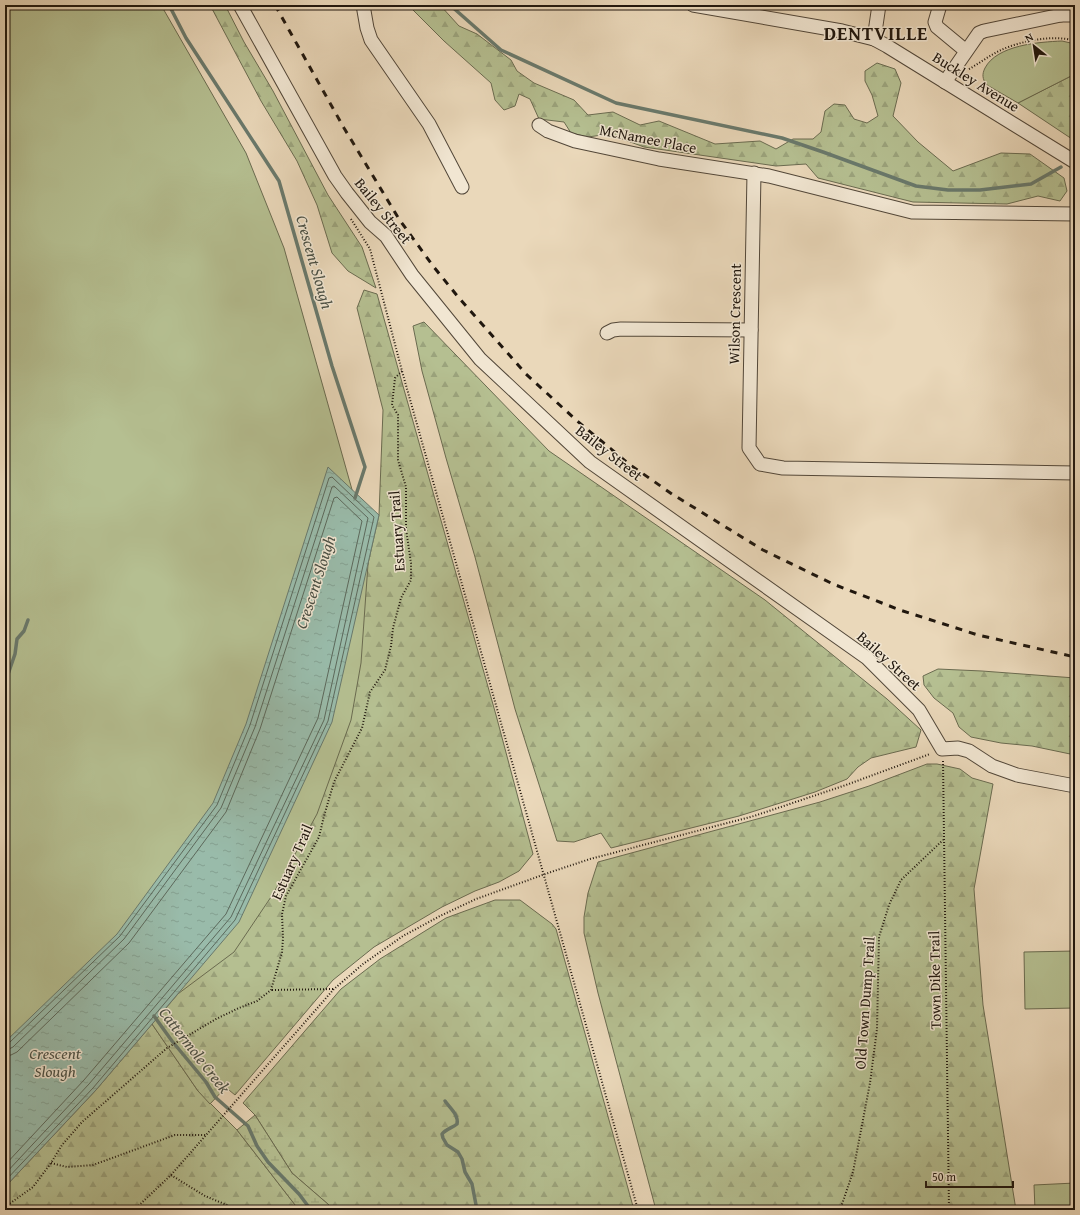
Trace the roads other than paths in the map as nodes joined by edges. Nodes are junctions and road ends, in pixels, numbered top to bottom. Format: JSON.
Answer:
{"nodes":[{"id":1,"x":240,"y":5,"type":"edge"},
{"id":2,"x":364,"y":5,"type":"edge"},
{"id":3,"x":693,"y":5,"type":"edge"},
{"id":4,"x":879,"y":5,"type":"edge"},
{"id":5,"x":940,"y":5,"type":"edge"},
{"id":6,"x":1060,"y":10,"type":"edge"},
{"id":7,"x":1075,"y":15,"type":"edge"},
{"id":8,"x":874,"y":39,"type":"junction"},
{"id":9,"x":966,"y":51,"type":"junction"},
{"id":10,"x":945,"y":82,"type":"junction"},
{"id":11,"x":539,"y":125,"type":"dead end"},
{"id":12,"x":1075,"y":162,"type":"edge"},
{"id":13,"x":754,"y":173,"type":"junction"},
{"id":14,"x":462,"y":187,"type":"dead end"},
{"id":15,"x":1075,"y":214,"type":"edge"},
{"id":16,"x":751,"y":330,"type":"junction"},
{"id":17,"x":607,"y":333,"type":"dead end"},
{"id":18,"x":1075,"y":473,"type":"edge"},
{"id":19,"x":1075,"y":786,"type":"edge"}],
"edges":[{"from":1,"to":19,"type":"street","name":"Bailey Street"},
{"from":2,"to":14,"type":"street"},
{"from":3,"to":8,"type":"street","name":"Buckley Avenue"},
{"from":4,"to":8,"type":"street"},
{"from":5,"to":9,"type":"street"},
{"from":6,"to":7,"type":"street"},
{"from":6,"to":9,"type":"street"},
{"from":8,"to":10,"type":"street","name":"Buckley Avenue"},
{"from":9,"to":10,"type":"street"},
{"from":10,"to":12,"type":"street","name":"Buckley Avenue"},
{"from":11,"to":13,"type":"street","name":"McNamee Place"},
{"from":13,"to":15,"type":"street"},
{"from":13,"to":16,"type":"street","name":"Wilson Crescent"},
{"from":16,"to":17,"type":"street"},
{"from":16,"to":18,"type":"street","name":"Wilson Crescent"}]}
